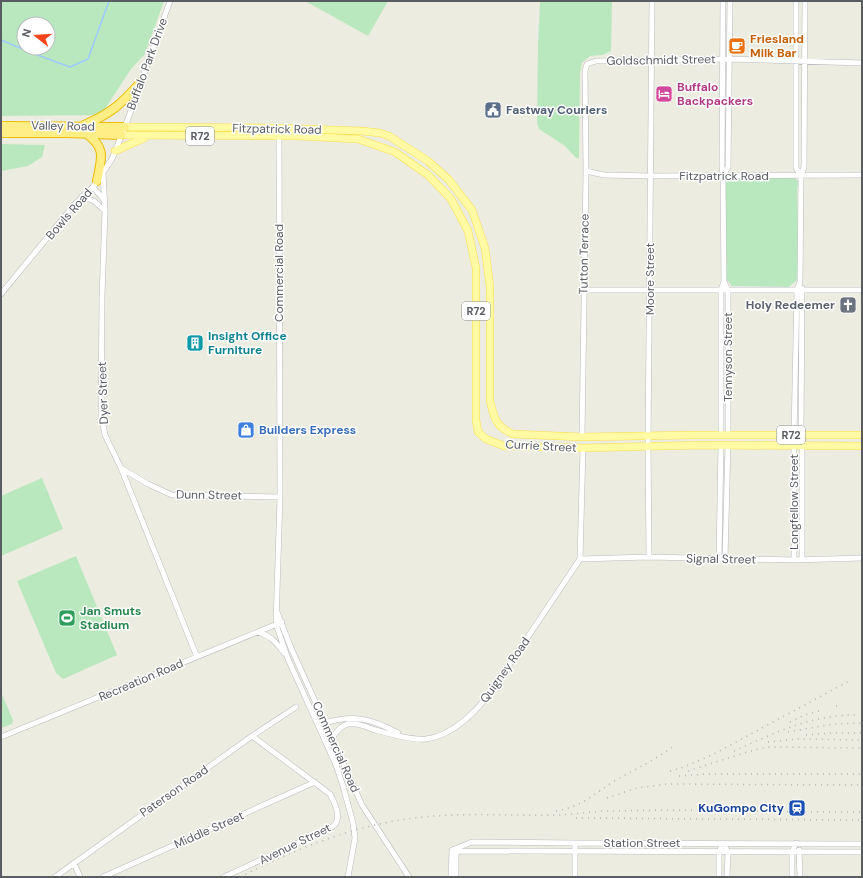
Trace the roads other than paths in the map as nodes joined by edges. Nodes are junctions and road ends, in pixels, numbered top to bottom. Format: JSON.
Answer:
{"nodes":[{"id":1,"x":170,"y":1,"type":"edge"},
{"id":2,"x":652,"y":1,"type":"edge"},
{"id":3,"x":723,"y":1,"type":"edge"},
{"id":4,"x":730,"y":1,"type":"edge"},
{"id":5,"x":796,"y":1,"type":"edge"},
{"id":6,"x":805,"y":1,"type":"edge"},
{"id":7,"x":722,"y":60,"type":"junction"},
{"id":8,"x":730,"y":60,"type":"junction"},
{"id":9,"x":651,"y":61,"type":"junction"},
{"id":10,"x":796,"y":61,"type":"junction"},
{"id":11,"x":805,"y":61,"type":"junction"},
{"id":12,"x":862,"y":64,"type":"edge"},
{"id":13,"x":585,"y":70,"type":"joint"},
{"id":14,"x":141,"y":82,"type":"junction"},
{"id":15,"x":1,"y":126,"type":"edge"},
{"id":16,"x":79,"y":126,"type":"junction"},
{"id":17,"x":125,"y":127,"type":"junction"},
{"id":18,"x":279,"y":128,"type":"junction"},
{"id":19,"x":1,"y":133,"type":"edge"},
{"id":20,"x":380,"y":133,"type":"joint"},
{"id":21,"x":87,"y":134,"type":"junction"},
{"id":22,"x":121,"y":135,"type":"junction"},
{"id":23,"x":148,"y":136,"type":"junction"},
{"id":24,"x":279,"y":136,"type":"junction"},
{"id":25,"x":358,"y":139,"type":"joint"},
{"id":26,"x":115,"y":151,"type":"junction"},
{"id":27,"x":586,"y":171,"type":"junction"},
{"id":28,"x":103,"y":172,"type":"junction"},
{"id":29,"x":801,"y":175,"type":"junction"},
{"id":30,"x":862,"y":175,"type":"edge"},
{"id":31,"x":650,"y":176,"type":"junction"},
{"id":32,"x":723,"y":176,"type":"junction"},
{"id":33,"x":95,"y":184,"type":"junction"},
{"id":34,"x":82,"y":196,"type":"junction"},
{"id":35,"x":104,"y":201,"type":"junction"},
{"id":36,"x":105,"y":211,"type":"junction"},
{"id":37,"x":724,"y":281,"type":"junction"},
{"id":38,"x":800,"y":282,"type":"junction"},
{"id":39,"x":583,"y":290,"type":"junction"},
{"id":40,"x":797,"y":290,"type":"junction"},
{"id":41,"x":803,"y":290,"type":"junction"},
{"id":42,"x":862,"y":290,"type":"edge"},
{"id":43,"x":651,"y":291,"type":"junction"},
{"id":44,"x":720,"y":291,"type":"junction"},
{"id":45,"x":728,"y":291,"type":"junction"},
{"id":46,"x":1,"y":294,"type":"edge"},
{"id":47,"x":724,"y":435,"type":"junction"},
{"id":48,"x":798,"y":435,"type":"junction"},
{"id":49,"x":862,"y":435,"type":"edge"},
{"id":50,"x":648,"y":436,"type":"junction"},
{"id":51,"x":582,"y":437,"type":"junction"},
{"id":52,"x":648,"y":445,"type":"junction"},
{"id":53,"x":724,"y":445,"type":"junction"},
{"id":54,"x":798,"y":445,"type":"junction"},
{"id":55,"x":862,"y":446,"type":"edge"},
{"id":56,"x":583,"y":448,"type":"junction"},
{"id":57,"x":121,"y":468,"type":"junction"},
{"id":58,"x":280,"y":497,"type":"junction"},
{"id":59,"x":649,"y":557,"type":"junction"},
{"id":60,"x":862,"y":558,"type":"edge"},
{"id":61,"x":580,"y":559,"type":"junction"},
{"id":62,"x":719,"y":559,"type":"junction"},
{"id":63,"x":725,"y":559,"type":"junction"},
{"id":64,"x":802,"y":559,"type":"junction"},
{"id":65,"x":794,"y":560,"type":"junction"},
{"id":66,"x":276,"y":610,"type":"junction"},
{"id":67,"x":282,"y":622,"type":"junction"},
{"id":68,"x":276,"y":624,"type":"junction"},
{"id":69,"x":258,"y":632,"type":"junction"},
{"id":70,"x":197,"y":656,"type":"junction"},
{"id":71,"x":288,"y":659,"type":"junction"},
{"id":72,"x":296,"y":707,"type":"dead end"},
{"id":73,"x":325,"y":723,"type":"junction"},
{"id":74,"x":252,"y":736,"type":"junction"},
{"id":75,"x":402,"y":736,"type":"junction"},
{"id":76,"x":1,"y":737,"type":"edge"},
{"id":77,"x":332,"y":738,"type":"junction"},
{"id":78,"x":315,"y":782,"type":"junction"},
{"id":79,"x":575,"y":843,"type":"junction"},
{"id":80,"x":723,"y":843,"type":"junction"},
{"id":81,"x":756,"y":843,"type":"junction"},
{"id":82,"x":796,"y":844,"type":"junction"},
{"id":83,"x":862,"y":844,"type":"edge"},
{"id":84,"x":575,"y":852,"type":"junction"},
{"id":85,"x":719,"y":852,"type":"junction"},
{"id":86,"x":728,"y":852,"type":"junction"},
{"id":87,"x":756,"y":852,"type":"junction"},
{"id":88,"x":792,"y":852,"type":"junction"},
{"id":89,"x":799,"y":852,"type":"junction"},
{"id":90,"x":862,"y":852,"type":"edge"},
{"id":91,"x":74,"y":863,"type":"junction"},
{"id":92,"x":55,"y":877,"type":"edge"},
{"id":93,"x":80,"y":877,"type":"edge"},
{"id":94,"x":103,"y":877,"type":"edge"},
{"id":95,"x":224,"y":877,"type":"edge"},
{"id":96,"x":348,"y":877,"type":"edge"},
{"id":97,"x":409,"y":877,"type":"edge"},
{"id":98,"x":451,"y":877,"type":"edge"},
{"id":99,"x":456,"y":877,"type":"edge"},
{"id":100,"x":575,"y":877,"type":"edge"},
{"id":101,"x":718,"y":877,"type":"edge"},
{"id":102,"x":728,"y":877,"type":"edge"},
{"id":103,"x":792,"y":877,"type":"edge"},
{"id":104,"x":800,"y":877,"type":"edge"}],
"edges":[{"from":1,"to":14,"type":"street","name":"Buffalo Park Drive"},
{"from":2,"to":9,"type":"street","name":"Moore Street"},
{"from":3,"to":7,"type":"street","name":"Tennyson Street"},
{"from":4,"to":8,"type":"street","name":"Tennyson Street"},
{"from":5,"to":10,"type":"street"},
{"from":6,"to":11,"type":"street"},
{"from":7,"to":8,"type":"street","name":"Goldschmidt Street"},
{"from":7,"to":9,"type":"street","name":"Goldschmidt Street"},
{"from":7,"to":32,"type":"street","name":"Tennyson Street"},
{"from":8,"to":10,"type":"street","name":"Goldschmidt Street"},
{"from":8,"to":32,"type":"street","name":"Tennyson Street"},
{"from":9,"to":13,"type":"street","name":"Goldschmidt Street"},
{"from":9,"to":31,"type":"street","name":"Moore Street"},
{"from":10,"to":11,"type":"street","name":"Goldschmidt Street"},
{"from":10,"to":29,"type":"street"},
{"from":11,"to":12,"type":"street","name":"Goldschmidt Street"},
{"from":11,"to":29,"type":"street"},
{"from":13,"to":27,"type":"street","name":"Tutton Terrace"},
{"from":14,"to":16,"type":"highway"},
{"from":14,"to":17,"type":"street","name":"Buffalo Park Drive"},
{"from":15,"to":16,"type":"highway","name":"Valley Road","number":"R72"},
{"from":16,"to":17,"type":"highway","name":"Valley Road","number":"R72"},
{"from":17,"to":18,"type":"main road","name":"Fitzpatrick Road","number":"R72"},
{"from":17,"to":22,"type":"street","name":"Bowls Road"},
{"from":18,"to":20,"type":"main road","name":"Fitzpatrick Road","number":"R72"},
{"from":18,"to":24,"type":"street","name":"Commercial Road"},
{"from":19,"to":21,"type":"highway","name":"Valley Road","number":"R72"},
{"from":20,"to":51,"type":"main road","name":"Currie Street","number":"R72"},
{"from":21,"to":22,"type":"highway","name":"Valley Road","number":"R72"},
{"from":21,"to":33,"type":"highway"},
{"from":22,"to":23,"type":"main road","name":"Fitzpatrick Road","number":"R72"},
{"from":22,"to":26,"type":"street","name":"Bowls Road"},
{"from":23,"to":24,"type":"main road","name":"Fitzpatrick Road","number":"R72"},
{"from":23,"to":26,"type":"main road"},
{"from":24,"to":25,"type":"main road","name":"Fitzpatrick Road","number":"R72"},
{"from":24,"to":58,"type":"street","name":"Commercial Road"},
{"from":25,"to":56,"type":"main road","name":"Currie Street","number":"R72"},
{"from":26,"to":28,"type":"street","name":"Bowls Road"},
{"from":27,"to":31,"type":"street","name":"Fitzpatrick Road"},
{"from":27,"to":39,"type":"street","name":"Tutton Terrace"},
{"from":28,"to":33,"type":"street","name":"Bowls Road"},
{"from":28,"to":35,"type":"street","name":"Dyer Street"},
{"from":29,"to":30,"type":"street","name":"Fitzpatrick Road"},
{"from":29,"to":32,"type":"street","name":"Fitzpatrick Road"},
{"from":29,"to":38,"type":"street"},
{"from":31,"to":32,"type":"street","name":"Fitzpatrick Road"},
{"from":31,"to":43,"type":"street","name":"Moore Street"},
{"from":32,"to":37,"type":"street","name":"Tennyson Street"},
{"from":33,"to":34,"type":"street","name":"Bowls Road"},
{"from":33,"to":35,"type":"street"},
{"from":34,"to":36,"type":"street"},
{"from":34,"to":46,"type":"street","name":"Bowls Road"},
{"from":35,"to":36,"type":"street","name":"Dyer Street"},
{"from":36,"to":57,"type":"street","name":"Dyer Street"},
{"from":37,"to":44,"type":"street","name":"Tennyson Street"},
{"from":37,"to":45,"type":"street","name":"Tennyson Street"},
{"from":38,"to":40,"type":"street"},
{"from":38,"to":41,"type":"street"},
{"from":39,"to":43,"type":"street"},
{"from":39,"to":51,"type":"street","name":"Tutton Terrace"},
{"from":40,"to":41,"type":"street"},
{"from":40,"to":45,"type":"street"},
{"from":40,"to":48,"type":"street"},
{"from":41,"to":42,"type":"street"},
{"from":41,"to":48,"type":"street"},
{"from":43,"to":44,"type":"street"},
{"from":43,"to":50,"type":"street","name":"Moore Street"},
{"from":44,"to":45,"type":"street"},
{"from":44,"to":47,"type":"street","name":"Tennyson Street"},
{"from":45,"to":47,"type":"street","name":"Tennyson Street"},
{"from":47,"to":48,"type":"main road","name":"Currie Street","number":"R72"},
{"from":47,"to":50,"type":"main road","name":"Currie Street","number":"R72"},
{"from":48,"to":49,"type":"main road","name":"Currie Street","number":"R72"},
{"from":50,"to":51,"type":"main road","name":"Currie Street","number":"R72"},
{"from":50,"to":52,"type":"street","name":"Moore Street"},
{"from":52,"to":53,"type":"main road","name":"Currie Street","number":"R72"},
{"from":52,"to":56,"type":"main road","name":"Currie Street","number":"R72"},
{"from":52,"to":59,"type":"street","name":"Moore Street"},
{"from":53,"to":54,"type":"main road","name":"Currie Street","number":"R72"},
{"from":53,"to":62,"type":"street"},
{"from":53,"to":63,"type":"street"},
{"from":54,"to":55,"type":"main road","name":"Currie Street","number":"R72"},
{"from":54,"to":64,"type":"street","name":"Longfellow Street"},
{"from":54,"to":65,"type":"street","name":"Longfellow Street"},
{"from":56,"to":61,"type":"street"},
{"from":57,"to":58,"type":"street","name":"Dunn Street"},
{"from":57,"to":70,"type":"street","name":"Dyer Street"},
{"from":58,"to":66,"type":"street","name":"Commercial Road"},
{"from":59,"to":61,"type":"street","name":"Signal Street"},
{"from":59,"to":62,"type":"street","name":"Signal Street"},
{"from":60,"to":64,"type":"street","name":"Signal Street"},
{"from":61,"to":75,"type":"street","name":"Quigney Road"},
{"from":62,"to":63,"type":"street","name":"Signal Street"},
{"from":63,"to":65,"type":"street","name":"Signal Street"},
{"from":64,"to":65,"type":"street","name":"Signal Street"},
{"from":66,"to":67,"type":"street","name":"Commercial Road"},
{"from":66,"to":68,"type":"street","name":"Commercial Road"},
{"from":67,"to":68,"type":"street","name":"Recreation Road"},
{"from":67,"to":73,"type":"street","name":"Commercial Road"},
{"from":68,"to":69,"type":"street","name":"Recreation Road"},
{"from":68,"to":71,"type":"street","name":"Commercial Road"},
{"from":69,"to":70,"type":"street","name":"Recreation Road"},
{"from":69,"to":71,"type":"street"},
{"from":70,"to":76,"type":"street","name":"Recreation Road"},
{"from":71,"to":96,"type":"street","name":"Commercial Road"},
{"from":72,"to":74,"type":"street","name":"Paterson Road"},
{"from":73,"to":75,"type":"street","name":"Quigney Road"},
{"from":73,"to":77,"type":"street","name":"Commercial Road"},
{"from":74,"to":78,"type":"street","name":"Avenue Street"},
{"from":74,"to":91,"type":"street","name":"Paterson Road"},
{"from":75,"to":77,"type":"street","name":"Quigney Road"},
{"from":77,"to":97,"type":"street","name":"Commercial Road"},
{"from":78,"to":94,"type":"street","name":"Middle Street"},
{"from":78,"to":95,"type":"street","name":"Avenue Street"},
{"from":79,"to":80,"type":"street","name":"Station Street"},
{"from":79,"to":84,"type":"street"},
{"from":79,"to":98,"type":"street","name":"Station Street"},
{"from":80,"to":81,"type":"street","name":"Station Street"},
{"from":80,"to":85,"type":"street"},
{"from":80,"to":86,"type":"street"},
{"from":81,"to":82,"type":"street","name":"Station Street"},
{"from":81,"to":87,"type":"street"},
{"from":82,"to":83,"type":"street","name":"Station Street"},
{"from":82,"to":88,"type":"street"},
{"from":82,"to":89,"type":"street"},
{"from":84,"to":85,"type":"street","name":"Station Street"},
{"from":84,"to":99,"type":"street","name":"Station Street"},
{"from":84,"to":100,"type":"street"},
{"from":85,"to":86,"type":"street","name":"Station Street"},
{"from":85,"to":101,"type":"street"},
{"from":86,"to":87,"type":"street","name":"Station Street"},
{"from":86,"to":102,"type":"street"},
{"from":87,"to":88,"type":"street","name":"Station Street"},
{"from":88,"to":89,"type":"street","name":"Station Street"},
{"from":88,"to":103,"type":"street"},
{"from":89,"to":90,"type":"street","name":"Station Street"},
{"from":89,"to":104,"type":"street"},
{"from":91,"to":92,"type":"street","name":"Paterson Road"},
{"from":91,"to":93,"type":"street"}]}
